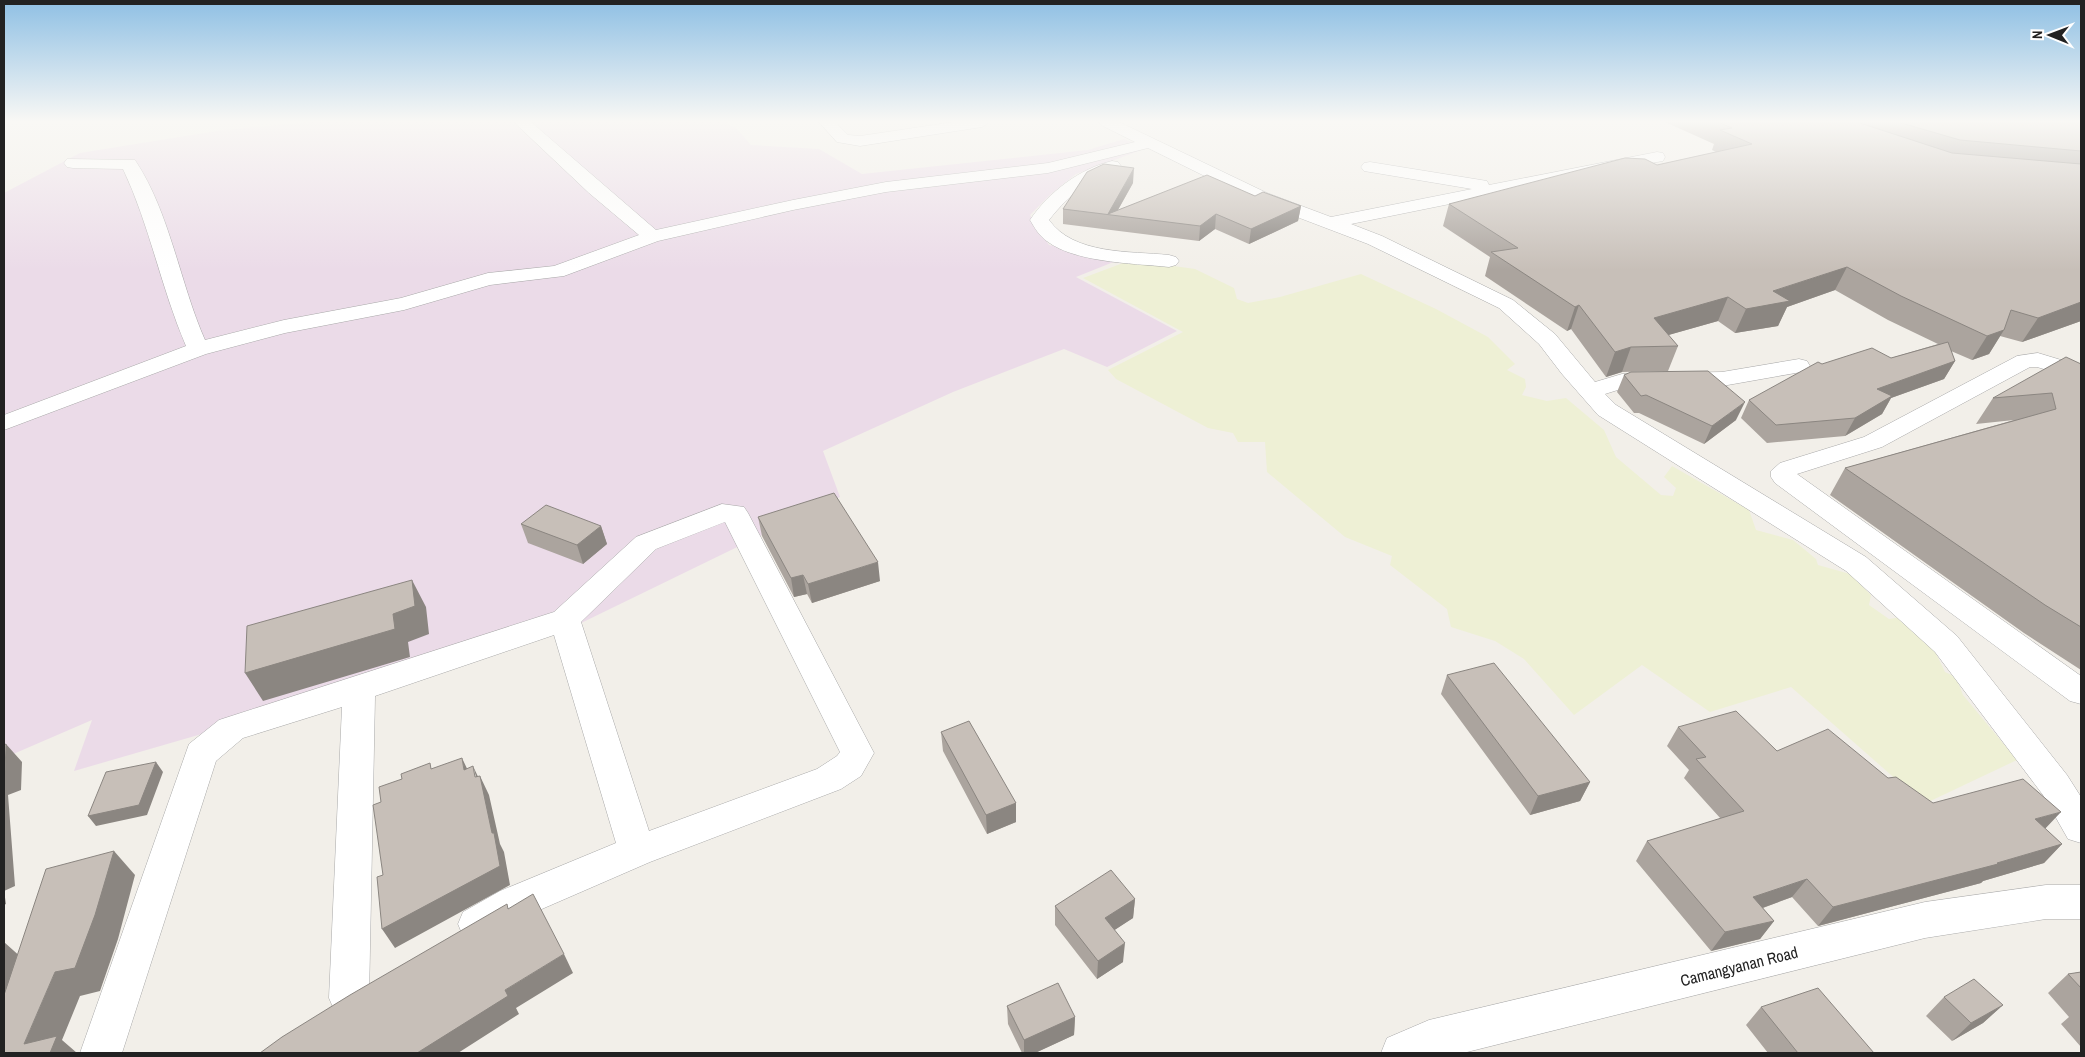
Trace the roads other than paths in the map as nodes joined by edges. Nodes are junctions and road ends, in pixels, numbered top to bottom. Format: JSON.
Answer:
{"nodes":[{"id":1,"x":133,"y":171,"type":"edge"},
{"id":2,"x":576,"y":171,"type":"edge"},
{"id":3,"x":1020,"y":171,"type":"edge"},
{"id":4,"x":1095,"y":171,"type":"edge"},
{"id":5,"x":1208,"y":171,"type":"edge"},
{"id":6,"x":1396,"y":171,"type":"edge"},
{"id":7,"x":1583,"y":171,"type":"edge"},
{"id":8,"x":1497,"y":188,"type":"junction"},
{"id":9,"x":1330,"y":223,"type":"junction"},
{"id":10,"x":652,"y":237,"type":"junction"},
{"id":11,"x":1169,"y":261,"type":"dead end"},
{"id":12,"x":198,"y":349,"type":"junction"},
{"id":13,"x":1799,"y":366,"type":"dead end"},
{"id":14,"x":2081,"y":373,"type":"edge"},
{"id":15,"x":1590,"y":390,"type":"junction"},
{"id":16,"x":4,"y":423,"type":"edge"},
{"id":17,"x":565,"y":620,"type":"junction"},
{"id":18,"x":359,"y":689,"type":"junction"},
{"id":19,"x":2081,"y":692,"type":"edge"},
{"id":20,"x":2081,"y":828,"type":"edge"},
{"id":21,"x":637,"y":851,"type":"junction"},
{"id":22,"x":2081,"y":902,"type":"edge"},
{"id":23,"x":448,"y":941,"type":"edge"},
{"id":24,"x":382,"y":979,"type":"edge"},
{"id":25,"x":1423,"y":1049,"type":"edge"},
{"id":26,"x":101,"y":1053,"type":"edge"}],
"edges":[{"from":1,"to":12,"type":"street"},
{"from":2,"to":10,"type":"street"},
{"from":3,"to":10,"type":"street"},
{"from":4,"to":11,"type":"street"},
{"from":5,"to":9,"type":"street"},
{"from":6,"to":8,"type":"street"},
{"from":7,"to":8,"type":"street"},
{"from":8,"to":9,"type":"street"},
{"from":9,"to":15,"type":"street"},
{"from":10,"to":12,"type":"street"},
{"from":12,"to":16,"type":"street"},
{"from":13,"to":15,"type":"street"},
{"from":14,"to":19,"type":"street"},
{"from":15,"to":20,"type":"street"},
{"from":17,"to":18,"type":"street"},
{"from":17,"to":21,"type":"street"},
{"from":17,"to":21,"type":"street"},
{"from":18,"to":24,"type":"street"},
{"from":18,"to":26,"type":"street"},
{"from":21,"to":23,"type":"street"},
{"from":22,"to":25,"type":"street","name":"Camangyanan Road"}]}
